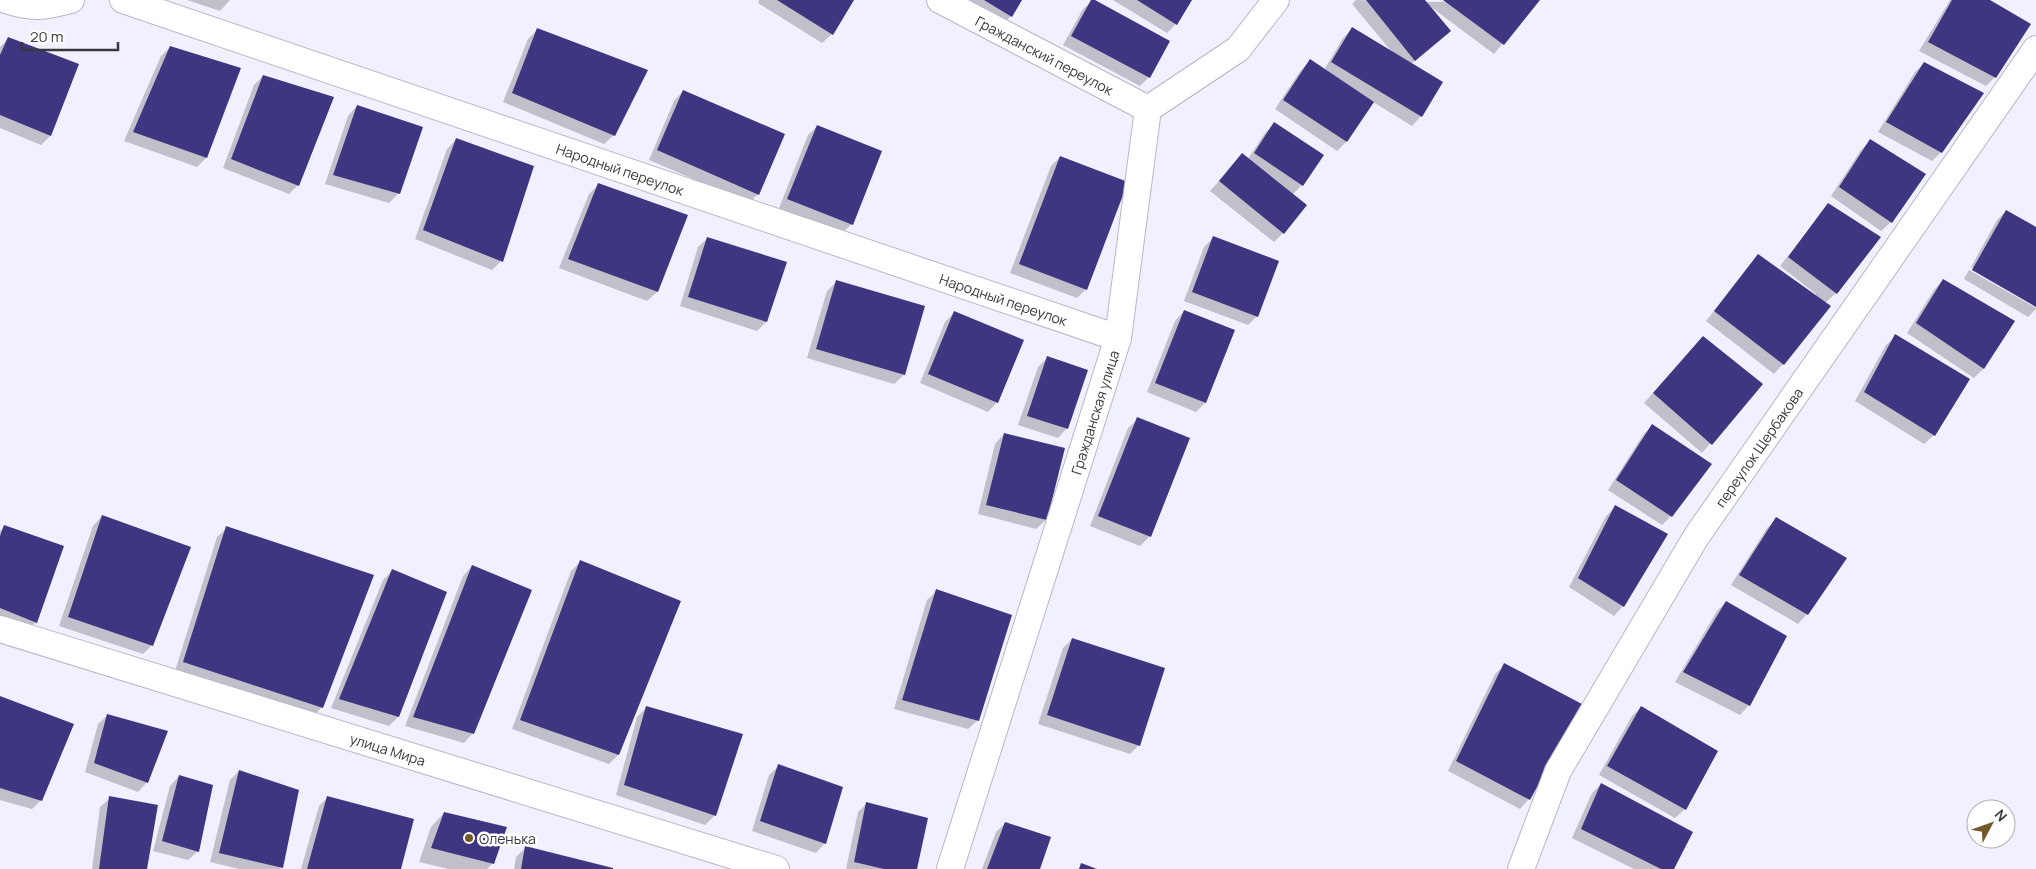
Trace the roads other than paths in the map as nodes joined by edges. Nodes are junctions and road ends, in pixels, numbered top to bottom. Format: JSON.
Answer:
{"nodes":[{"id":1,"x":6,"y":0,"type":"edge"},
{"id":2,"x":71,"y":0,"type":"edge"},
{"id":3,"x":122,"y":0,"type":"edge"},
{"id":4,"x":940,"y":0,"type":"edge"},
{"id":5,"x":1276,"y":0,"type":"edge"},
{"id":6,"x":2036,"y":49,"type":"edge"},
{"id":7,"x":1148,"y":110,"type":"junction"},
{"id":8,"x":1118,"y":338,"type":"junction"},
{"id":9,"x":0,"y":630,"type":"edge"},
{"id":10,"x":776,"y":869,"type":"edge"},
{"id":11,"x":950,"y":869,"type":"edge"},
{"id":12,"x":1521,"y":869,"type":"edge"}],
"edges":[{"from":1,"to":2,"type":"street"},
{"from":3,"to":8,"type":"street","name":"Народный переулок"},
{"from":4,"to":7,"type":"street","name":"Гражданский переулок"},
{"from":5,"to":7,"type":"street"},
{"from":6,"to":12,"type":"street","name":"переулок Щербакова"},
{"from":7,"to":8,"type":"street","name":"Гражданская улица"},
{"from":8,"to":11,"type":"street","name":"Гражданская улица"},
{"from":9,"to":10,"type":"street","name":"улица Мира"}]}
